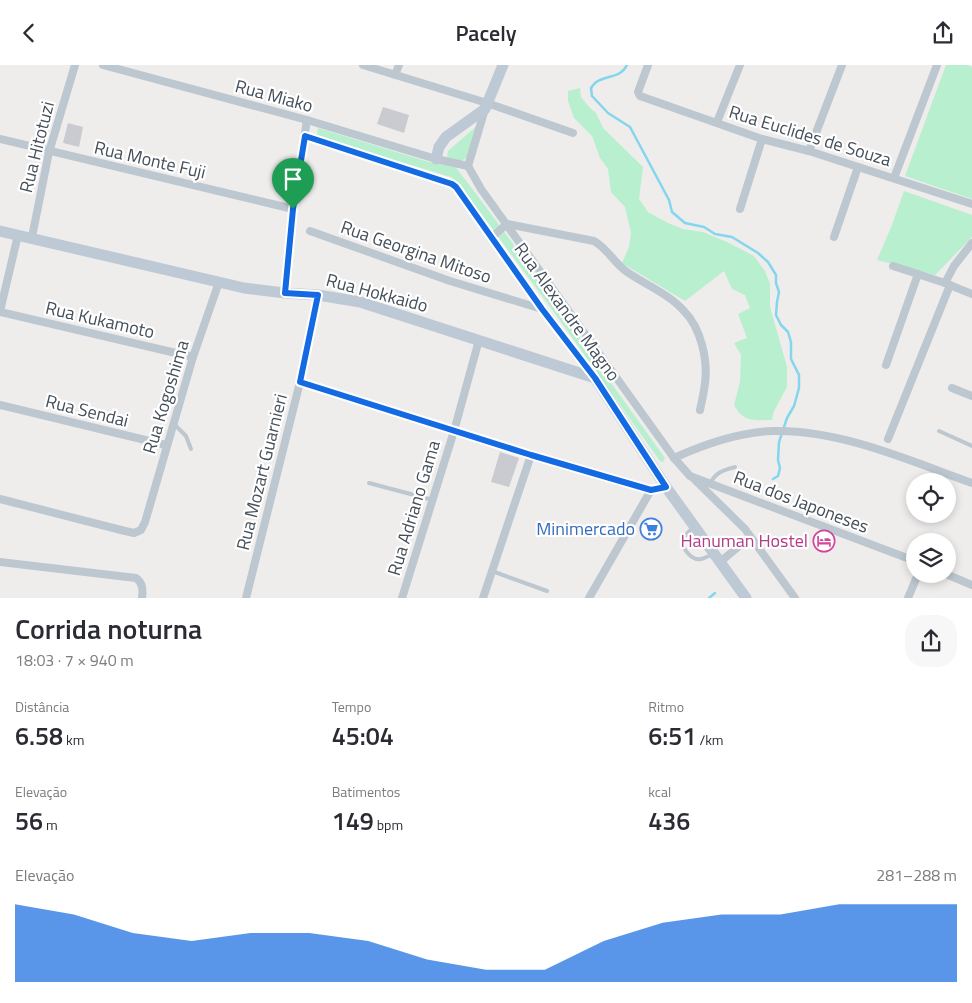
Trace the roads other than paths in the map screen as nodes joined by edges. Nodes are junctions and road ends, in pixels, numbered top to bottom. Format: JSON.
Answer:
{"nodes":[{"id":1,"x":75,"y":65,"type":"edge"},
{"id":2,"x":104,"y":65,"type":"edge"},
{"id":3,"x":362,"y":65,"type":"edge"},
{"id":4,"x":399,"y":65,"type":"edge"},
{"id":5,"x":502,"y":65,"type":"edge"},
{"id":6,"x":648,"y":65,"type":"edge"},
{"id":7,"x":740,"y":65,"type":"edge"},
{"id":8,"x":842,"y":65,"type":"edge"},
{"id":9,"x":937,"y":65,"type":"edge"},
{"id":10,"x":378,"y":67,"type":"edge"},
{"id":11,"x":395,"y":75,"type":"junction"},
{"id":12,"x":486,"y":106,"type":"junction"},
{"id":13,"x":307,"y":120,"type":"junction"},
{"id":14,"x":717,"y":122,"type":"junction"},
{"id":15,"x":573,"y":133,"type":"dead end"},
{"id":16,"x":305,"y":136,"type":"junction"},
{"id":17,"x":0,"y":139,"type":"edge"},
{"id":18,"x":762,"y":139,"type":"junction"},
{"id":19,"x":49,"y":151,"type":"junction"},
{"id":20,"x":809,"y":151,"type":"junction"},
{"id":21,"x":436,"y":159,"type":"junction"},
{"id":22,"x":468,"y":166,"type":"junction"},
{"id":23,"x":858,"y":167,"type":"junction"},
{"id":24,"x":894,"y":178,"type":"junction"},
{"id":25,"x":972,"y":204,"type":"edge"},
{"id":26,"x":293,"y":209,"type":"junction"},
{"id":27,"x":740,"y":209,"type":"dead end"},
{"id":28,"x":507,"y":224,"type":"junction"},
{"id":29,"x":0,"y":231,"type":"edge"},
{"id":30,"x":310,"y":231,"type":"dead end"},
{"id":31,"x":18,"y":235,"type":"junction"},
{"id":32,"x":32,"y":237,"type":"junction"},
{"id":33,"x":492,"y":237,"type":"junction"},
{"id":34,"x":834,"y":237,"type":"dead end"},
{"id":35,"x":972,"y":243,"type":"edge"},
{"id":36,"x":893,"y":266,"type":"dead end"},
{"id":37,"x":918,"y":274,"type":"junction"},
{"id":38,"x":219,"y":282,"type":"junction"},
{"id":39,"x":947,"y":284,"type":"junction"},
{"id":40,"x":285,"y":293,"type":"junction"},
{"id":41,"x":972,"y":294,"type":"edge"},
{"id":42,"x":318,"y":295,"type":"junction"},
{"id":43,"x":542,"y":309,"type":"junction"},
{"id":44,"x":0,"y":311,"type":"edge"},
{"id":45,"x":479,"y":340,"type":"junction"},
{"id":46,"x":193,"y":357,"type":"junction"},
{"id":47,"x":886,"y":365,"type":"dead end"},
{"id":48,"x":595,"y":378,"type":"junction"},
{"id":49,"x":300,"y":382,"type":"junction"},
{"id":50,"x":952,"y":388,"type":"dead end"},
{"id":51,"x":972,"y":397,"type":"edge"},
{"id":52,"x":0,"y":405,"type":"edge"},
{"id":53,"x":700,"y":410,"type":"dead end"},
{"id":54,"x":173,"y":423,"type":"junction"},
{"id":55,"x":454,"y":431,"type":"junction"},
{"id":56,"x":939,"y":431,"type":"dead end"},
{"id":57,"x":888,"y":439,"type":"dead end"},
{"id":58,"x":166,"y":445,"type":"junction"},
{"id":59,"x":972,"y":446,"type":"edge"},
{"id":60,"x":191,"y":449,"type":"dead end"},
{"id":61,"x":531,"y":455,"type":"junction"},
{"id":62,"x":677,"y":461,"type":"junction"},
{"id":63,"x":735,"y":467,"type":"dead end"},
{"id":64,"x":690,"y":476,"type":"junction"},
{"id":65,"x":369,"y":483,"type":"dead end"},
{"id":66,"x":972,"y":483,"type":"edge"},
{"id":67,"x":710,"y":484,"type":"junction"},
{"id":68,"x":666,"y":487,"type":"junction"},
{"id":69,"x":651,"y":490,"type":"junction"},
{"id":70,"x":0,"y":499,"type":"edge"},
{"id":71,"x":433,"y":500,"type":"junction"},
{"id":72,"x":695,"y":527,"type":"junction"},
{"id":73,"x":750,"y":537,"type":"junction"},
{"id":74,"x":717,"y":558,"type":"junction"},
{"id":75,"x":906,"y":558,"type":"edge"},
{"id":76,"x":0,"y":562,"type":"edge"},
{"id":77,"x":492,"y":571,"type":"junction"},
{"id":78,"x":956,"y":578,"type":"edge"},
{"id":79,"x":914,"y":583,"type":"edge"},
{"id":80,"x":972,"y":585,"type":"edge"},
{"id":81,"x":547,"y":591,"type":"dead end"},
{"id":82,"x":142,"y":597,"type":"edge"},
{"id":83,"x":246,"y":598,"type":"edge"},
{"id":84,"x":402,"y":598,"type":"edge"},
{"id":85,"x":483,"y":598,"type":"edge"},
{"id":86,"x":589,"y":598,"type":"edge"},
{"id":87,"x":746,"y":598,"type":"edge"},
{"id":88,"x":795,"y":598,"type":"edge"},
{"id":89,"x":908,"y":598,"type":"edge"}],
"edges":[{"from":1,"to":19,"type":"street","name":"Rua Hitotuzi"},
{"from":2,"to":13,"type":"street","name":"Rua Miako"},
{"from":3,"to":10,"type":"street"},
{"from":4,"to":11,"type":"street"},
{"from":5,"to":12,"type":"street"},
{"from":6,"to":14,"type":"street","name":"Rua Euclides de Souza"},
{"from":7,"to":14,"type":"street"},
{"from":8,"to":20,"type":"street"},
{"from":9,"to":24,"type":"street"},
{"from":10,"to":11,"type":"street"},
{"from":11,"to":12,"type":"street"},
{"from":12,"to":15,"type":"street"},
{"from":12,"to":21,"type":"street"},
{"from":12,"to":22,"type":"street"},
{"from":13,"to":16,"type":"street"},
{"from":13,"to":21,"type":"street","name":"Rua Miako"},
{"from":14,"to":18,"type":"street","name":"Rua Euclides de Souza"},
{"from":16,"to":26,"type":"street"},
{"from":16,"to":33,"type":"street","name":"Rua Alexandre Magno"},
{"from":17,"to":19,"type":"street","name":"Rua Monte Fuji"},
{"from":18,"to":20,"type":"street","name":"Rua Euclides de Souza"},
{"from":18,"to":27,"type":"street"},
{"from":19,"to":26,"type":"street","name":"Rua Monte Fuji"},
{"from":19,"to":32,"type":"street","name":"Rua Hitotuzi"},
{"from":20,"to":23,"type":"street","name":"Rua Euclides de Souza"},
{"from":21,"to":22,"type":"street","name":"Rua Miako"},
{"from":22,"to":28,"type":"street","name":"Rua dos Japoneses"},
{"from":23,"to":24,"type":"street","name":"Rua Euclides de Souza"},
{"from":23,"to":34,"type":"street"},
{"from":24,"to":25,"type":"street","name":"Rua Euclides de Souza"},
{"from":26,"to":40,"type":"street"},
{"from":28,"to":33,"type":"street"},
{"from":28,"to":53,"type":"street"},
{"from":28,"to":62,"type":"street","name":"Rua dos Japoneses"},
{"from":29,"to":31,"type":"street","name":"Rua Hokkaido"},
{"from":30,"to":43,"type":"street","name":"Rua Georgina Mitoso"},
{"from":31,"to":32,"type":"street","name":"Rua Hokkaido"},
{"from":31,"to":44,"type":"street"},
{"from":32,"to":38,"type":"street","name":"Rua Hokkaido"},
{"from":33,"to":43,"type":"street","name":"Rua Alexandre Magno"},
{"from":35,"to":39,"type":"street"},
{"from":36,"to":37,"type":"street"},
{"from":37,"to":39,"type":"street"},
{"from":37,"to":47,"type":"street"},
{"from":38,"to":40,"type":"street","name":"Rua Hokkaido"},
{"from":38,"to":46,"type":"street","name":"Rua Kogoshima"},
{"from":39,"to":41,"type":"street"},
{"from":39,"to":57,"type":"street"},
{"from":40,"to":42,"type":"street","name":"Rua Hokkaido"},
{"from":42,"to":45,"type":"street","name":"Rua Hokkaido"},
{"from":42,"to":49,"type":"street","name":"Rua Mozart Guarnieri"},
{"from":43,"to":48,"type":"street","name":"Rua Alexandre Magno"},
{"from":44,"to":46,"type":"street","name":"Rua Kukamoto"},
{"from":45,"to":48,"type":"street","name":"Rua Hokkaido"},
{"from":45,"to":55,"type":"street","name":"Rua Adriano Gama"},
{"from":46,"to":54,"type":"street","name":"Rua Kogoshima"},
{"from":48,"to":68,"type":"street","name":"Rua Alexandre Magno"},
{"from":49,"to":55,"type":"street"},
{"from":49,"to":83,"type":"street","name":"Rua Mozart Guarnieri"},
{"from":50,"to":51,"type":"street"},
{"from":52,"to":58,"type":"street","name":"Rua Sendai"},
{"from":54,"to":58,"type":"street","name":"Rua Kogoshima"},
{"from":54,"to":60,"type":"lane"},
{"from":55,"to":61,"type":"street"},
{"from":55,"to":71,"type":"street","name":"Rua Adriano Gama"},
{"from":56,"to":59,"type":"lane"},
{"from":58,"to":70,"type":"street","name":"Rua Kogoshima"},
{"from":61,"to":69,"type":"street"},
{"from":61,"to":77,"type":"street"},
{"from":62,"to":64,"type":"street","name":"Rua dos Japoneses"},
{"from":62,"to":66,"type":"street"},
{"from":63,"to":67,"type":"lane"},
{"from":64,"to":67,"type":"street","name":"Rua dos Japoneses"},
{"from":64,"to":73,"type":"street"},
{"from":65,"to":71,"type":"lane"},
{"from":67,"to":75,"type":"street","name":"Rua dos Japoneses"},
{"from":68,"to":69,"type":"street"},
{"from":68,"to":72,"type":"street","name":"Rua Alexandre Magno"},
{"from":69,"to":86,"type":"street"},
{"from":71,"to":84,"type":"street","name":"Rua Adriano Gama"},
{"from":72,"to":74,"type":"street","name":"Rua Alexandre Magno"},
{"from":72,"to":74,"type":"lane"},
{"from":73,"to":74,"type":"street"},
{"from":73,"to":88,"type":"street"},
{"from":74,"to":87,"type":"street","name":"Rua Alexandre Magno"},
{"from":76,"to":82,"type":"street"},
{"from":77,"to":81,"type":"lane"},
{"from":77,"to":85,"type":"street"},
{"from":78,"to":80,"type":"street"},
{"from":79,"to":89,"type":"street"}]}
